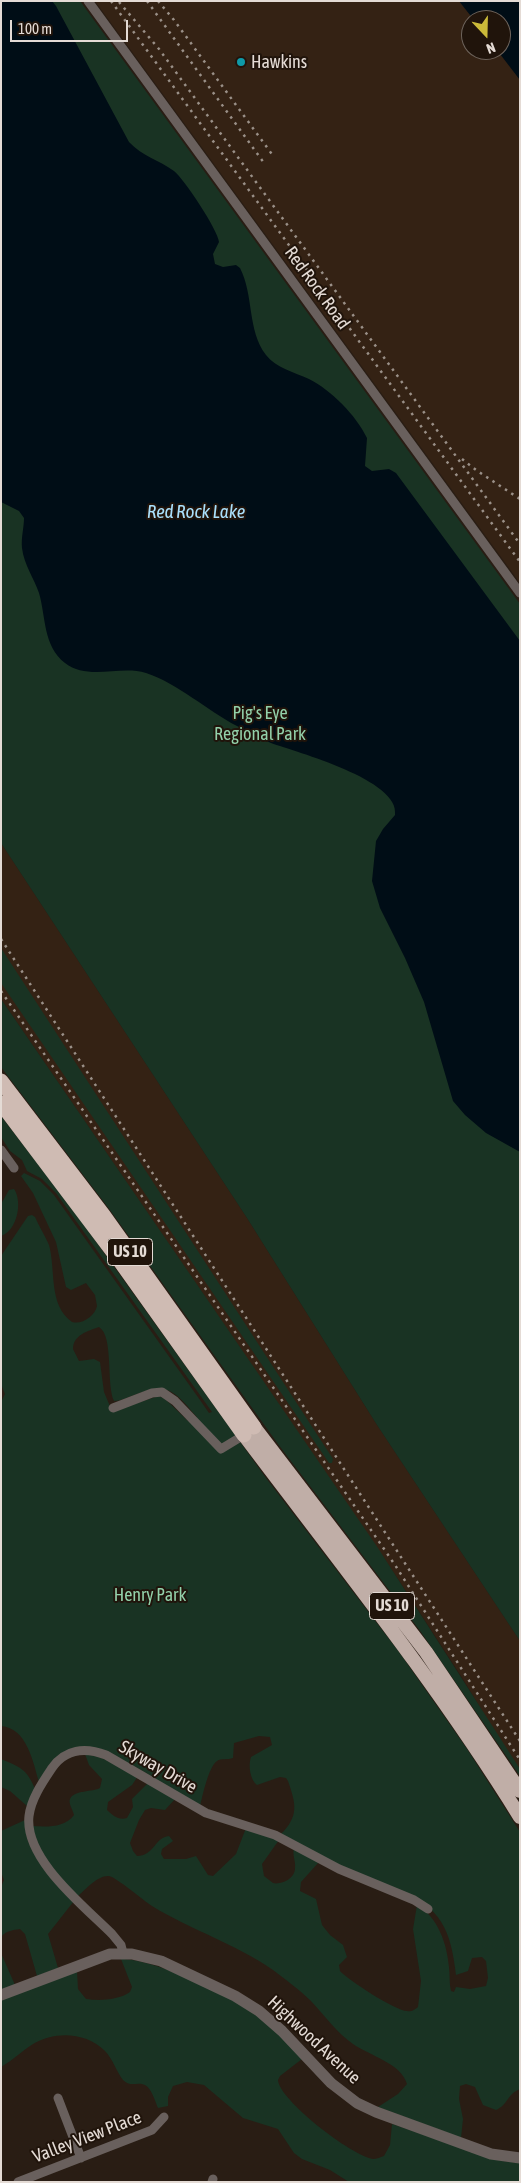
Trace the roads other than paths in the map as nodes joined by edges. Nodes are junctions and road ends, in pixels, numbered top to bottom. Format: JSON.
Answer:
{"nodes":[{"id":1,"x":88,"y":1,"type":"edge"},
{"id":2,"x":520,"y":594,"type":"edge"},
{"id":3,"x":1,"y":1081,"type":"edge"},
{"id":4,"x":1,"y":1103,"type":"edge"},
{"id":5,"x":1,"y":1150,"type":"edge"},
{"id":6,"x":14,"y":1168,"type":"dead end"},
{"id":7,"x":113,"y":1408,"type":"dead end"},
{"id":8,"x":249,"y":1431,"type":"junction"},
{"id":9,"x":520,"y":1791,"type":"edge"},
{"id":10,"x":520,"y":1817,"type":"edge"},
{"id":11,"x":428,"y":1909,"type":"dead end"},
{"id":12,"x":123,"y":1953,"type":"junction"},
{"id":13,"x":1,"y":1994,"type":"edge"},
{"id":14,"x":58,"y":2098,"type":"dead end"},
{"id":15,"x":164,"y":2117,"type":"dead end"},
{"id":16,"x":81,"y":2158,"type":"junction"},
{"id":17,"x":520,"y":2158,"type":"edge"},
{"id":18,"x":18,"y":2182,"type":"edge"}],
"edges":[{"from":1,"to":2,"type":"street","name":"Red Rock Road"},
{"from":3,"to":8,"type":"highway","number":"US 10"},
{"from":4,"to":8,"type":"highway","number":"US 10"},
{"from":5,"to":6,"type":"street"},
{"from":7,"to":8,"type":"street"},
{"from":8,"to":9,"type":"highway","number":"US 10"},
{"from":8,"to":10,"type":"highway","number":"US 10"},
{"from":11,"to":12,"type":"street","name":"Skyway Drive"},
{"from":12,"to":13,"type":"street","name":"Highwood Avenue"},
{"from":12,"to":17,"type":"street","name":"Highwood Avenue"},
{"from":14,"to":16,"type":"street"},
{"from":15,"to":16,"type":"street","name":"Valley View Place"},
{"from":16,"to":18,"type":"street","name":"Valley View Place"}]}
